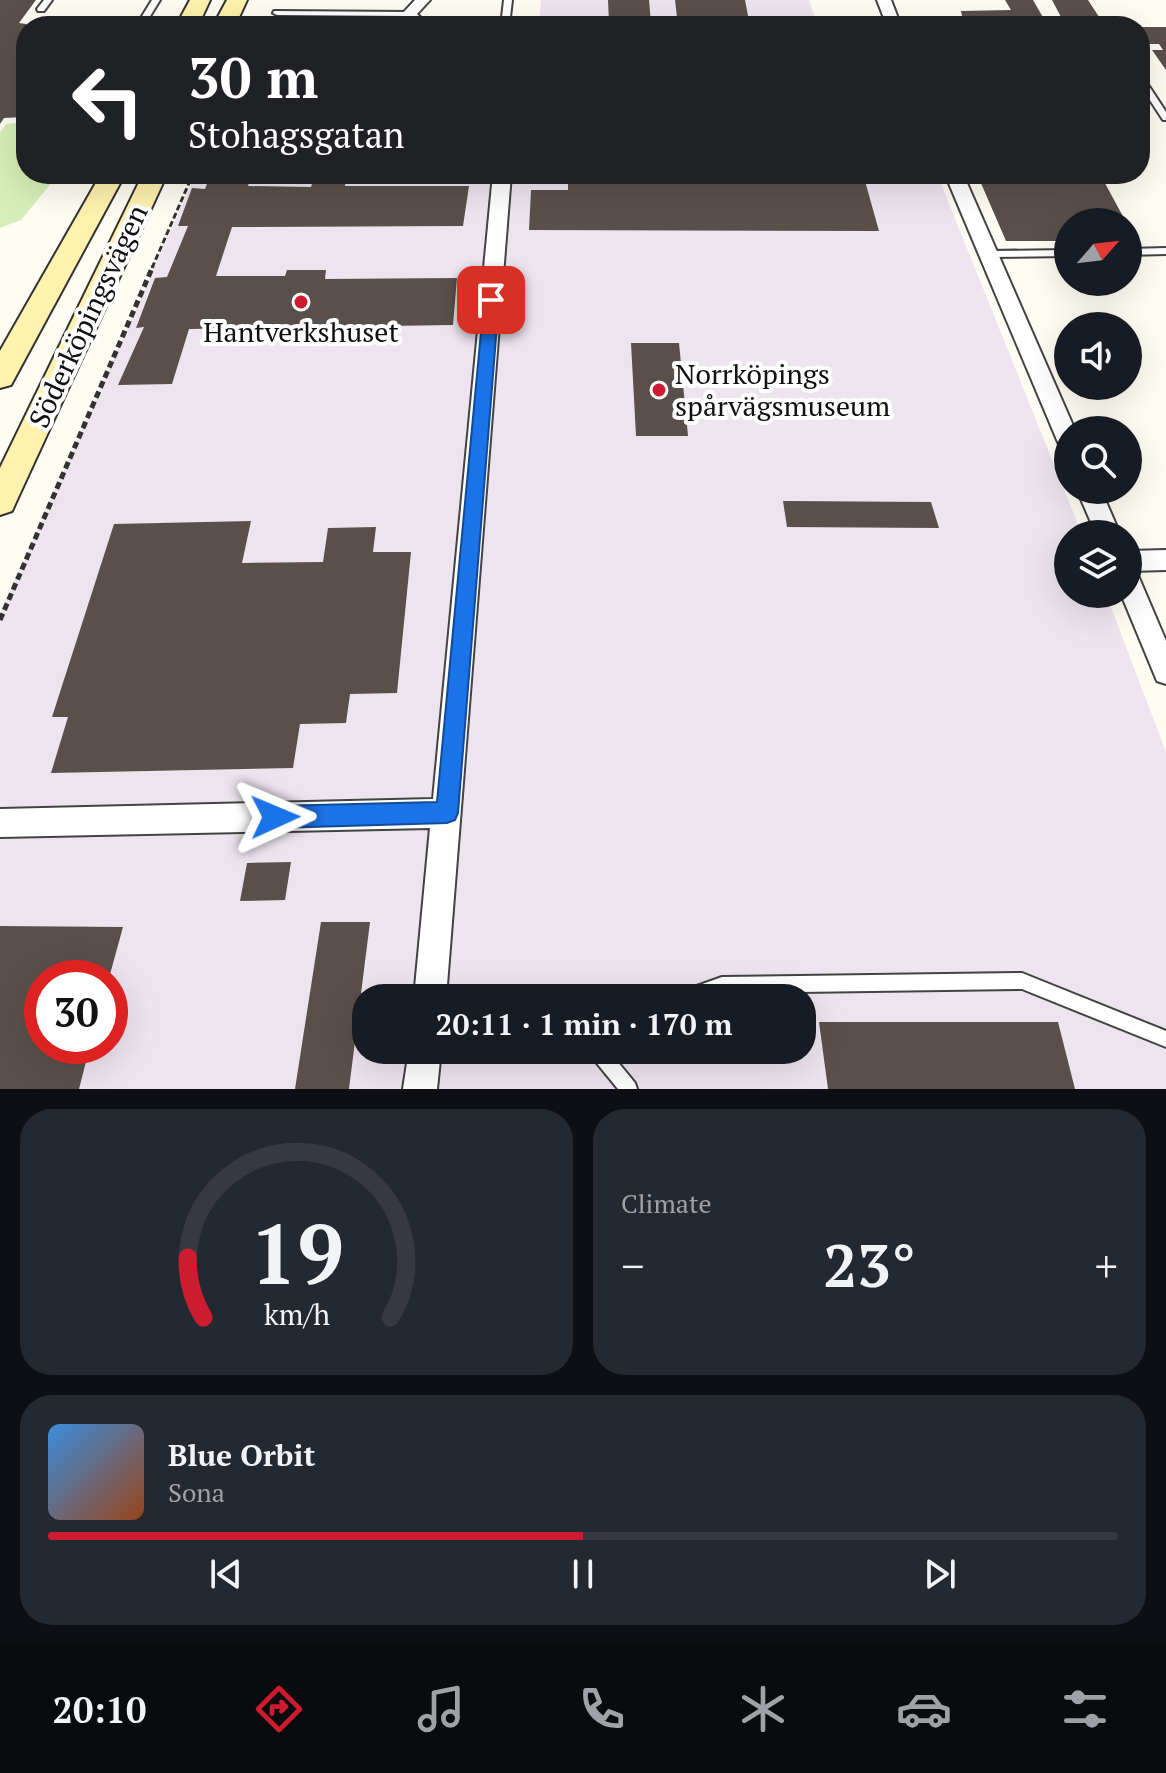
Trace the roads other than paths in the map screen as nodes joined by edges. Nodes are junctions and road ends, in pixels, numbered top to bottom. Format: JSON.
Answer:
{"nodes":[{"id":1,"x":48,"y":0,"type":"edge"},
{"id":2,"x":423,"y":0,"type":"edge"},
{"id":3,"x":41,"y":9,"type":"dead end"},
{"id":4,"x":277,"y":13,"type":"dead end"},
{"id":5,"x":409,"y":14,"type":"joint"},
{"id":6,"x":1150,"y":94,"type":"edge"},
{"id":7,"x":1166,"y":118,"type":"edge"},
{"id":8,"x":107,"y":184,"type":"edge"},
{"id":9,"x":150,"y":184,"type":"edge"},
{"id":10,"x":501,"y":184,"type":"edge"},
{"id":11,"x":958,"y":184,"type":"edge"},
{"id":12,"x":1166,"y":251,"type":"edge"},
{"id":13,"x":1142,"y":252,"type":"edge"},
{"id":14,"x":1054,"y":253,"type":"edge"},
{"id":15,"x":988,"y":254,"type":"junction"},
{"id":16,"x":0,"y":377,"type":"edge"},
{"id":17,"x":1058,"y":416,"type":"edge"},
{"id":18,"x":0,"y":502,"type":"edge"},
{"id":19,"x":1166,"y":560,"type":"edge"},
{"id":20,"x":1142,"y":561,"type":"edge"},
{"id":21,"x":1139,"y":608,"type":"edge"},
{"id":22,"x":1166,"y":672,"type":"edge"},
{"id":23,"x":447,"y":813,"type":"junction"},
{"id":24,"x":0,"y":823,"type":"edge"},
{"id":25,"x":431,"y":984,"type":"edge"},
{"id":26,"x":797,"y":984,"type":"edge"},
{"id":27,"x":1166,"y":1039,"type":"edge"},
{"id":28,"x":423,"y":1064,"type":"edge"},
{"id":29,"x":608,"y":1064,"type":"edge"},
{"id":30,"x":420,"y":1089,"type":"edge"},
{"id":31,"x":629,"y":1089,"type":"edge"}],
"edges":[{"from":1,"to":3,"type":"lane"},
{"from":2,"to":5,"type":"street"},
{"from":4,"to":5,"type":"lane"},
{"from":6,"to":7,"type":"lane"},
{"from":8,"to":16,"type":"main road","name":"Söderköpingsvägen"},
{"from":9,"to":18,"type":"main road","name":"Söderköpingsvägen"},
{"from":10,"to":23,"type":"street"},
{"from":11,"to":15,"type":"street"},
{"from":12,"to":13,"type":"lane"},
{"from":14,"to":15,"type":"lane"},
{"from":15,"to":17,"type":"street"},
{"from":19,"to":20,"type":"street"},
{"from":21,"to":22,"type":"street"},
{"from":23,"to":24,"type":"street"},
{"from":23,"to":25,"type":"street"},
{"from":26,"to":27,"type":"lane"},
{"from":28,"to":30,"type":"street"},
{"from":29,"to":31,"type":"lane"}]}
